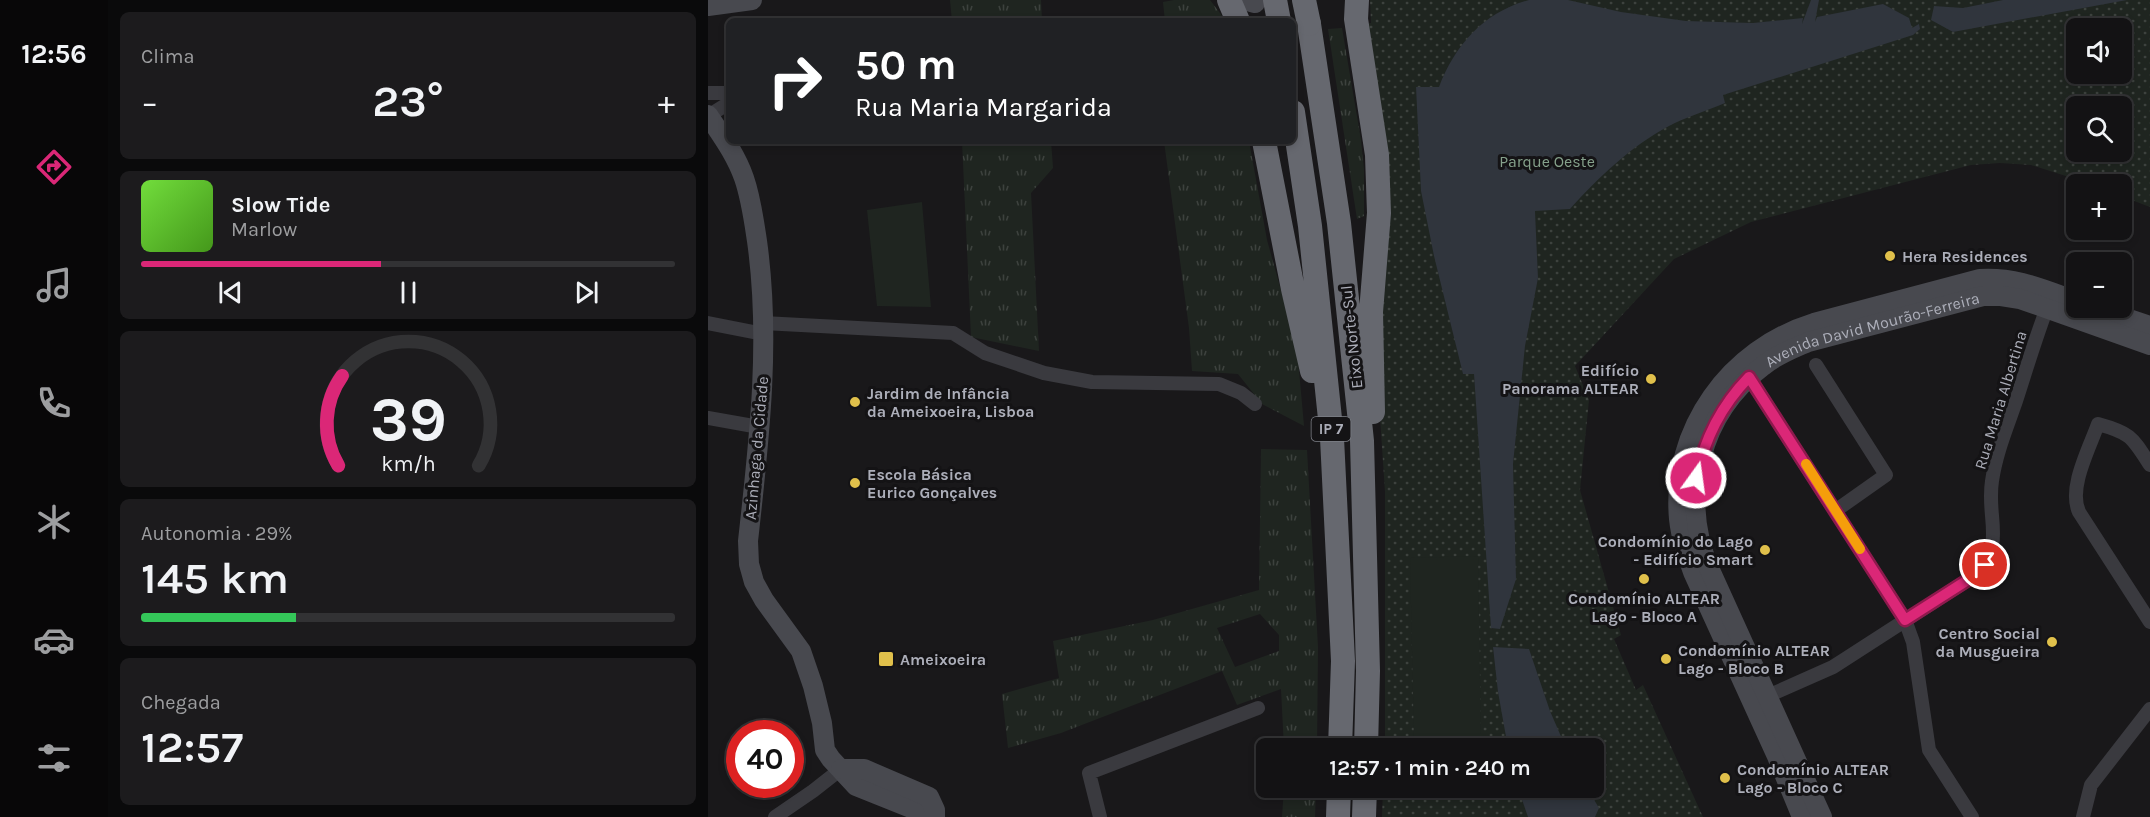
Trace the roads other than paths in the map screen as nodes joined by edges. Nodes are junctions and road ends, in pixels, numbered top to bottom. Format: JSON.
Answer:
{"nodes":[{"id":1,"x":752,"y":0,"type":"edge"},
{"id":2,"x":1229,"y":0,"type":"edge"},
{"id":3,"x":1304,"y":0,"type":"edge"},
{"id":4,"x":1357,"y":0,"type":"edge"},
{"id":5,"x":1258,"y":1,"type":"edge"},
{"id":6,"x":708,"y":6,"type":"edge"},
{"id":7,"x":1237,"y":18,"type":"edge"},
{"id":8,"x":1276,"y":18,"type":"edge"},
{"id":9,"x":708,"y":93,"type":"edge"},
{"id":10,"x":726,"y":93,"type":"edge"},
{"id":11,"x":726,"y":105,"type":"edge"},
{"id":12,"x":708,"y":116,"type":"edge"},
{"id":13,"x":1296,"y":132,"type":"edge"},
{"id":14,"x":726,"y":143,"type":"edge"},
{"id":15,"x":727,"y":144,"type":"edge"},
{"id":16,"x":1265,"y":144,"type":"edge"},
{"id":17,"x":2050,"y":301,"type":"junction"},
{"id":18,"x":2066,"y":301,"type":"edge"},
{"id":19,"x":2126,"y":318,"type":"edge"},
{"id":20,"x":708,"y":323,"type":"edge"},
{"id":21,"x":2150,"y":326,"type":"edge"},
{"id":22,"x":763,"y":328,"type":"junction"},
{"id":23,"x":2150,"y":345,"type":"edge"},
{"id":24,"x":1816,"y":365,"type":"dead end"},
{"id":25,"x":1749,"y":377,"type":"junction"},
{"id":26,"x":1255,"y":404,"type":"dead end"},
{"id":27,"x":708,"y":418,"type":"edge"},
{"id":28,"x":759,"y":427,"type":"junction"},
{"id":29,"x":1362,"y":441,"type":"junction"},
{"id":30,"x":1333,"y":458,"type":"junction"},
{"id":31,"x":2150,"y":465,"type":"edge"},
{"id":32,"x":1835,"y":511,"type":"junction"},
{"id":33,"x":1905,"y":620,"type":"junction"},
{"id":34,"x":2150,"y":622,"type":"edge"},
{"id":35,"x":1760,"y":700,"type":"junction"},
{"id":36,"x":1258,"y":708,"type":"dead end"},
{"id":37,"x":2150,"y":709,"type":"edge"},
{"id":38,"x":1340,"y":738,"type":"edge"},
{"id":39,"x":1366,"y":738,"type":"edge"},
{"id":40,"x":841,"y":769,"type":"junction"},
{"id":41,"x":1339,"y":798,"type":"edge"},
{"id":42,"x":1365,"y":798,"type":"edge"},
{"id":43,"x":929,"y":814,"type":"edge"},
{"id":44,"x":775,"y":817,"type":"edge"},
{"id":45,"x":1100,"y":817,"type":"edge"},
{"id":46,"x":1338,"y":817,"type":"edge"},
{"id":47,"x":1364,"y":817,"type":"edge"},
{"id":48,"x":1802,"y":817,"type":"edge"},
{"id":49,"x":1822,"y":817,"type":"edge"},
{"id":50,"x":1972,"y":817,"type":"edge"},
{"id":51,"x":2083,"y":817,"type":"edge"}],
"edges":[{"from":1,"to":6,"type":"street"},
{"from":2,"to":7,"type":"highway"},
{"from":3,"to":29,"type":"highway","name":"Eixo Norte-Sul","number":"IP 7","bridge":true},
{"from":4,"to":29,"type":"highway"},
{"from":5,"to":8,"type":"highway","bridge":true},
{"from":9,"to":10,"type":"street"},
{"from":11,"to":12,"type":"street"},
{"from":12,"to":14,"type":"street","name":"Azinhaga da Cidade"},
{"from":13,"to":30,"type":"highway","name":"Eixo Norte-Sul","number":"IP 7"},
{"from":15,"to":22,"type":"street","name":"Azinhaga da Cidade"},
{"from":16,"to":30,"type":"highway"},
{"from":17,"to":18,"type":"street","name":"Avenida David Mourão-Ferreira"},
{"from":17,"to":23,"type":"street","name":"Avenida David Mourão-Ferreira"},
{"from":17,"to":25,"type":"street","name":"Avenida David Mourão-Ferreira"},
{"from":17,"to":33,"type":"street","name":"Rua Maria Albertina"},
{"from":17,"to":35,"type":"street","name":"Avenida David Mourão-Ferreira"},
{"from":19,"to":21,"type":"street"},
{"from":20,"to":22,"type":"street"},
{"from":22,"to":26,"type":"street"},
{"from":22,"to":28,"type":"street","name":"Azinhaga da Cidade"},
{"from":24,"to":32,"type":"street"},
{"from":25,"to":32,"type":"street"},
{"from":25,"to":35,"type":"street","name":"Avenida David Mourão-Ferreira"},
{"from":27,"to":28,"type":"street"},
{"from":28,"to":40,"type":"street","name":"Azinhaga da Cidade"},
{"from":29,"to":39,"type":"highway","name":"Eixo Norte-Sul","number":"IP 7"},
{"from":30,"to":38,"type":"highway","name":"Eixo Norte-Sul","number":"IP 7"},
{"from":31,"to":34,"type":"street"},
{"from":32,"to":33,"type":"street"},
{"from":33,"to":35,"type":"street","name":"Rua Maria Albertina"},
{"from":33,"to":50,"type":"street"},
{"from":35,"to":48,"type":"street","name":"Avenida David Mourão-Ferreira"},
{"from":35,"to":49,"type":"street","name":"Avenida David Mourão-Ferreira"},
{"from":36,"to":45,"type":"street"},
{"from":37,"to":51,"type":"street"},
{"from":40,"to":43,"type":"street","name":"Azinhaga da Cidade"},
{"from":40,"to":44,"type":"street"},
{"from":41,"to":46,"type":"highway"},
{"from":42,"to":47,"type":"highway"}]}
